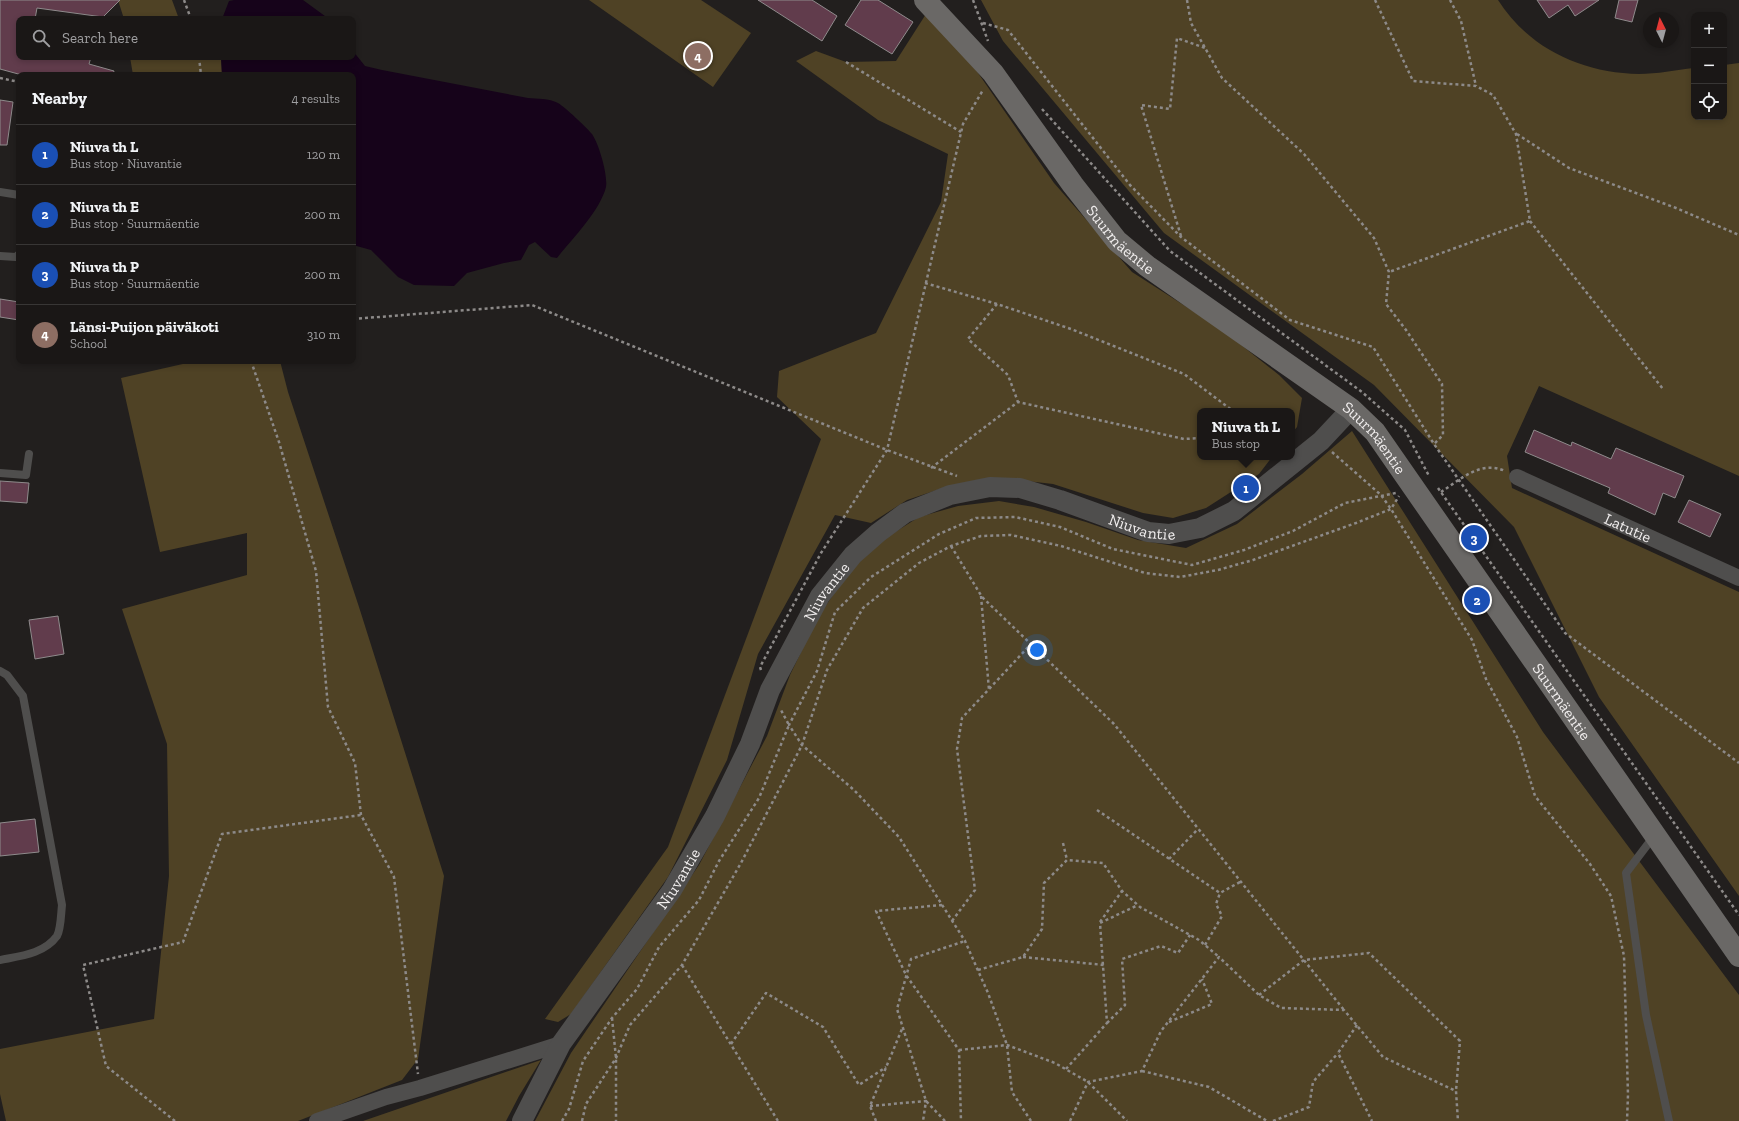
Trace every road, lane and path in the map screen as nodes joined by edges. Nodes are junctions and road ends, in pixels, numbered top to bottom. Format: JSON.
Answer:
{"nodes":[{"id":1,"x":184,"y":0,"type":"edge"},
{"id":2,"x":925,"y":0,"type":"edge"},
{"id":3,"x":973,"y":0,"type":"edge"},
{"id":4,"x":1187,"y":0,"type":"edge"},
{"id":5,"x":1376,"y":0,"type":"edge"},
{"id":6,"x":1450,"y":0,"type":"edge"},
{"id":7,"x":190,"y":16,"type":"edge"},
{"id":8,"x":989,"y":43,"type":"dead end"},
{"id":9,"x":1205,"y":48,"type":"junction"},
{"id":10,"x":199,"y":60,"type":"edge"},
{"id":11,"x":846,"y":62,"type":"dead end"},
{"id":12,"x":201,"y":72,"type":"edge"},
{"id":13,"x":994,"y":73,"type":"junction"},
{"id":14,"x":0,"y":78,"type":"edge"},
{"id":15,"x":16,"y":81,"type":"edge"},
{"id":16,"x":1476,"y":86,"type":"junction"},
{"id":17,"x":961,"y":132,"type":"junction"},
{"id":18,"x":1516,"y":134,"type":"junction"},
{"id":19,"x":0,"y":192,"type":"edge"},
{"id":20,"x":16,"y":195,"type":"edge"},
{"id":21,"x":1530,"y":220,"type":"junction"},
{"id":22,"x":1739,"y":235,"type":"edge"},
{"id":23,"x":1181,"y":237,"type":"dead end"},
{"id":24,"x":0,"y":256,"type":"edge"},
{"id":25,"x":16,"y":257,"type":"edge"},
{"id":26,"x":1389,"y":272,"type":"junction"},
{"id":27,"x":926,"y":283,"type":"junction"},
{"id":28,"x":997,"y":304,"type":"junction"},
{"id":29,"x":356,"y":319,"type":"edge"},
{"id":30,"x":252,"y":364,"type":"edge"},
{"id":31,"x":1663,"y":389,"type":"dead end"},
{"id":32,"x":1018,"y":402,"type":"junction"},
{"id":33,"x":1228,"y":408,"type":"edge"},
{"id":34,"x":1351,"y":409,"type":"junction"},
{"id":35,"x":1197,"y":438,"type":"edge"},
{"id":36,"x":1321,"y":441,"type":"junction"},
{"id":37,"x":1434,"y":444,"type":"dead end"},
{"id":38,"x":887,"y":450,"type":"junction"},
{"id":39,"x":29,"y":454,"type":"dead end"},
{"id":40,"x":931,"y":468,"type":"junction"},
{"id":41,"x":0,"y":473,"type":"edge"},
{"id":42,"x":1517,"y":476,"type":"joint"},
{"id":43,"x":960,"y":477,"type":"dead end"},
{"id":44,"x":1441,"y":492,"type":"dead end"},
{"id":45,"x":1381,"y":495,"type":"junction"},
{"id":46,"x":1391,"y":509,"type":"junction"},
{"id":47,"x":951,"y":546,"type":"junction"},
{"id":48,"x":1739,"y":578,"type":"edge"},
{"id":49,"x":980,"y":594,"type":"junction"},
{"id":50,"x":1031,"y":644,"type":"junction"},
{"id":51,"x":0,"y":671,"type":"edge"},
{"id":52,"x":989,"y":690,"type":"junction"},
{"id":53,"x":802,"y":745,"type":"junction"},
{"id":54,"x":1097,"y":810,"type":"dead end"},
{"id":55,"x":360,"y":815,"type":"junction"},
{"id":56,"x":1198,"y":829,"type":"junction"},
{"id":57,"x":1655,"y":835,"type":"junction"},
{"id":58,"x":1063,"y":843,"type":"dead end"},
{"id":59,"x":1169,"y":859,"type":"junction"},
{"id":60,"x":1067,"y":860,"type":"junction"},
{"id":61,"x":1240,"y":882,"type":"junction"},
{"id":62,"x":1122,"y":891,"type":"junction"},
{"id":63,"x":1220,"y":893,"type":"junction"},
{"id":64,"x":942,"y":905,"type":"junction"},
{"id":65,"x":1138,"y":905,"type":"junction"},
{"id":66,"x":952,"y":921,"type":"junction"},
{"id":67,"x":1100,"y":923,"type":"junction"},
{"id":68,"x":1190,"y":935,"type":"junction"},
{"id":69,"x":965,"y":942,"type":"junction"},
{"id":70,"x":1205,"y":945,"type":"junction"},
{"id":71,"x":1739,"y":956,"type":"edge"},
{"id":72,"x":1023,"y":957,"type":"junction"},
{"id":73,"x":1219,"y":957,"type":"junction"},
{"id":74,"x":0,"y":960,"type":"edge"},
{"id":75,"x":1304,"y":960,"type":"junction"},
{"id":76,"x":682,"y":965,"type":"junction"},
{"id":77,"x":1104,"y":965,"type":"junction"},
{"id":78,"x":978,"y":970,"type":"junction"},
{"id":79,"x":906,"y":975,"type":"junction"},
{"id":80,"x":1202,"y":979,"type":"junction"},
{"id":81,"x":1259,"y":996,"type":"junction"},
{"id":82,"x":1344,"y":1010,"type":"junction"},
{"id":83,"x":612,"y":1018,"type":"dead end"},
{"id":84,"x":1168,"y":1022,"type":"junction"},
{"id":85,"x":1106,"y":1023,"type":"junction"},
{"id":86,"x":1356,"y":1025,"type":"junction"},
{"id":87,"x":903,"y":1028,"type":"junction"},
{"id":88,"x":561,"y":1044,"type":"junction"},
{"id":89,"x":731,"y":1044,"type":"junction"},
{"id":90,"x":1008,"y":1046,"type":"junction"},
{"id":91,"x":959,"y":1050,"type":"junction"},
{"id":92,"x":1338,"y":1053,"type":"junction"},
{"id":93,"x":616,"y":1058,"type":"junction"},
{"id":94,"x":886,"y":1067,"type":"junction"},
{"id":95,"x":1066,"y":1069,"type":"junction"},
{"id":96,"x":1142,"y":1070,"type":"junction"},
{"id":97,"x":1088,"y":1082,"type":"junction"},
{"id":98,"x":420,"y":1088,"type":"junction"},
{"id":99,"x":1456,"y":1091,"type":"junction"},
{"id":100,"x":926,"y":1101,"type":"junction"},
{"id":101,"x":870,"y":1106,"type":"junction"},
{"id":102,"x":175,"y":1121,"type":"edge"},
{"id":103,"x":316,"y":1121,"type":"edge"},
{"id":104,"x":522,"y":1121,"type":"edge"},
{"id":105,"x":582,"y":1121,"type":"edge"},
{"id":106,"x":616,"y":1121,"type":"edge"},
{"id":107,"x":778,"y":1121,"type":"edge"},
{"id":108,"x":876,"y":1121,"type":"edge"},
{"id":109,"x":923,"y":1121,"type":"edge"},
{"id":110,"x":945,"y":1121,"type":"edge"},
{"id":111,"x":961,"y":1121,"type":"edge"},
{"id":112,"x":1031,"y":1121,"type":"edge"},
{"id":113,"x":1070,"y":1121,"type":"edge"},
{"id":114,"x":1127,"y":1121,"type":"edge"},
{"id":115,"x":1267,"y":1121,"type":"edge"},
{"id":116,"x":1273,"y":1121,"type":"edge"},
{"id":117,"x":1372,"y":1121,"type":"edge"},
{"id":118,"x":1458,"y":1121,"type":"edge"},
{"id":119,"x":1627,"y":1121,"type":"edge"},
{"id":120,"x":1669,"y":1121,"type":"edge"}],
"edges":[{"from":1,"to":7,"type":"path"},
{"from":2,"to":13,"type":"main road","name":"Suurmäentie"},
{"from":3,"to":8,"type":"path"},
{"from":4,"to":9,"type":"path"},
{"from":5,"to":16,"type":"path"},
{"from":6,"to":16,"type":"path"},
{"from":9,"to":23,"type":"path"},
{"from":9,"to":26,"type":"path"},
{"from":10,"to":12,"type":"path"},
{"from":11,"to":17,"type":"path"},
{"from":13,"to":17,"type":"path"},
{"from":13,"to":34,"type":"main road","name":"Suurmäentie"},
{"from":14,"to":15,"type":"path"},
{"from":16,"to":18,"type":"path"},
{"from":17,"to":27,"type":"path"},
{"from":18,"to":21,"type":"path"},
{"from":18,"to":22,"type":"path"},
{"from":19,"to":20,"type":"lane"},
{"from":21,"to":26,"type":"path"},
{"from":21,"to":31,"type":"path"},
{"from":24,"to":25,"type":"lane"},
{"from":26,"to":37,"type":"path"},
{"from":27,"to":28,"type":"path"},
{"from":27,"to":38,"type":"path"},
{"from":28,"to":32,"type":"path"},
{"from":28,"to":33,"type":"path"},
{"from":29,"to":38,"type":"path"},
{"from":30,"to":55,"type":"path"},
{"from":32,"to":35,"type":"path"},
{"from":32,"to":40,"type":"path"},
{"from":34,"to":36,"type":"street","name":"Niuvantie"},
{"from":34,"to":57,"type":"main road","name":"Suurmäentie"},
{"from":36,"to":45,"type":"path"},
{"from":36,"to":88,"type":"street","name":"Niuvantie"},
{"from":38,"to":40,"type":"path"},
{"from":39,"to":41,"type":"lane"},
{"from":40,"to":43,"type":"path"},
{"from":42,"to":44,"type":"path"},
{"from":42,"to":48,"type":"street","name":"Latutie"},
{"from":45,"to":46,"type":"path"},
{"from":45,"to":46,"type":"path"},
{"from":45,"to":53,"type":"path"},
{"from":46,"to":47,"type":"path"},
{"from":46,"to":119,"type":"path"},
{"from":47,"to":49,"type":"path"},
{"from":47,"to":53,"type":"path"},
{"from":49,"to":50,"type":"path"},
{"from":49,"to":52,"type":"path"},
{"from":50,"to":52,"type":"path"},
{"from":50,"to":56,"type":"path"},
{"from":51,"to":74,"type":"lane"},
{"from":52,"to":66,"type":"path"},
{"from":53,"to":64,"type":"path"},
{"from":53,"to":76,"type":"path"},
{"from":54,"to":59,"type":"path"},
{"from":55,"to":98,"type":"path"},
{"from":55,"to":102,"type":"path"},
{"from":56,"to":59,"type":"path"},
{"from":56,"to":61,"type":"path"},
{"from":57,"to":71,"type":"main road","name":"Suurmäentie"},
{"from":57,"to":120,"type":"lane"},
{"from":58,"to":60,"type":"path"},
{"from":59,"to":63,"type":"path"},
{"from":60,"to":62,"type":"path"},
{"from":60,"to":72,"type":"path"},
{"from":61,"to":63,"type":"path"},
{"from":61,"to":75,"type":"path"},
{"from":62,"to":65,"type":"path"},
{"from":62,"to":67,"type":"path"},
{"from":63,"to":70,"type":"path"},
{"from":64,"to":66,"type":"path"},
{"from":64,"to":79,"type":"path"},
{"from":65,"to":67,"type":"path"},
{"from":65,"to":68,"type":"path"},
{"from":66,"to":69,"type":"path"},
{"from":67,"to":77,"type":"path"},
{"from":68,"to":70,"type":"path"},
{"from":68,"to":85,"type":"path"},
{"from":69,"to":78,"type":"path"},
{"from":69,"to":79,"type":"path"},
{"from":70,"to":73,"type":"path"},
{"from":72,"to":77,"type":"path"},
{"from":72,"to":78,"type":"path"},
{"from":73,"to":80,"type":"path"},
{"from":73,"to":81,"type":"path"},
{"from":75,"to":81,"type":"path"},
{"from":75,"to":82,"type":"path"},
{"from":75,"to":99,"type":"path"},
{"from":76,"to":89,"type":"path"},
{"from":76,"to":93,"type":"path"},
{"from":77,"to":85,"type":"path"},
{"from":78,"to":90,"type":"path"},
{"from":79,"to":87,"type":"path"},
{"from":79,"to":91,"type":"path"},
{"from":80,"to":84,"type":"path"},
{"from":80,"to":84,"type":"path"},
{"from":81,"to":82,"type":"path"},
{"from":82,"to":86,"type":"path"},
{"from":83,"to":93,"type":"path"},
{"from":84,"to":96,"type":"path"},
{"from":85,"to":95,"type":"path"},
{"from":86,"to":92,"type":"path"},
{"from":86,"to":99,"type":"path"},
{"from":87,"to":94,"type":"path"},
{"from":87,"to":100,"type":"path"},
{"from":88,"to":98,"type":"street"},
{"from":88,"to":104,"type":"street","name":"Niuvantie"},
{"from":89,"to":94,"type":"path"},
{"from":89,"to":107,"type":"path"},
{"from":90,"to":91,"type":"path"},
{"from":90,"to":95,"type":"path"},
{"from":90,"to":112,"type":"path"},
{"from":91,"to":111,"type":"path"},
{"from":92,"to":116,"type":"path"},
{"from":92,"to":117,"type":"path"},
{"from":93,"to":105,"type":"path"},
{"from":93,"to":106,"type":"path"},
{"from":94,"to":101,"type":"path"},
{"from":95,"to":97,"type":"path"},
{"from":96,"to":97,"type":"path"},
{"from":96,"to":115,"type":"path"},
{"from":97,"to":113,"type":"path"},
{"from":97,"to":114,"type":"path"},
{"from":98,"to":103,"type":"street"},
{"from":99,"to":118,"type":"path"},
{"from":100,"to":101,"type":"path"},
{"from":100,"to":109,"type":"path"},
{"from":100,"to":110,"type":"path"},
{"from":101,"to":108,"type":"path"}]}
